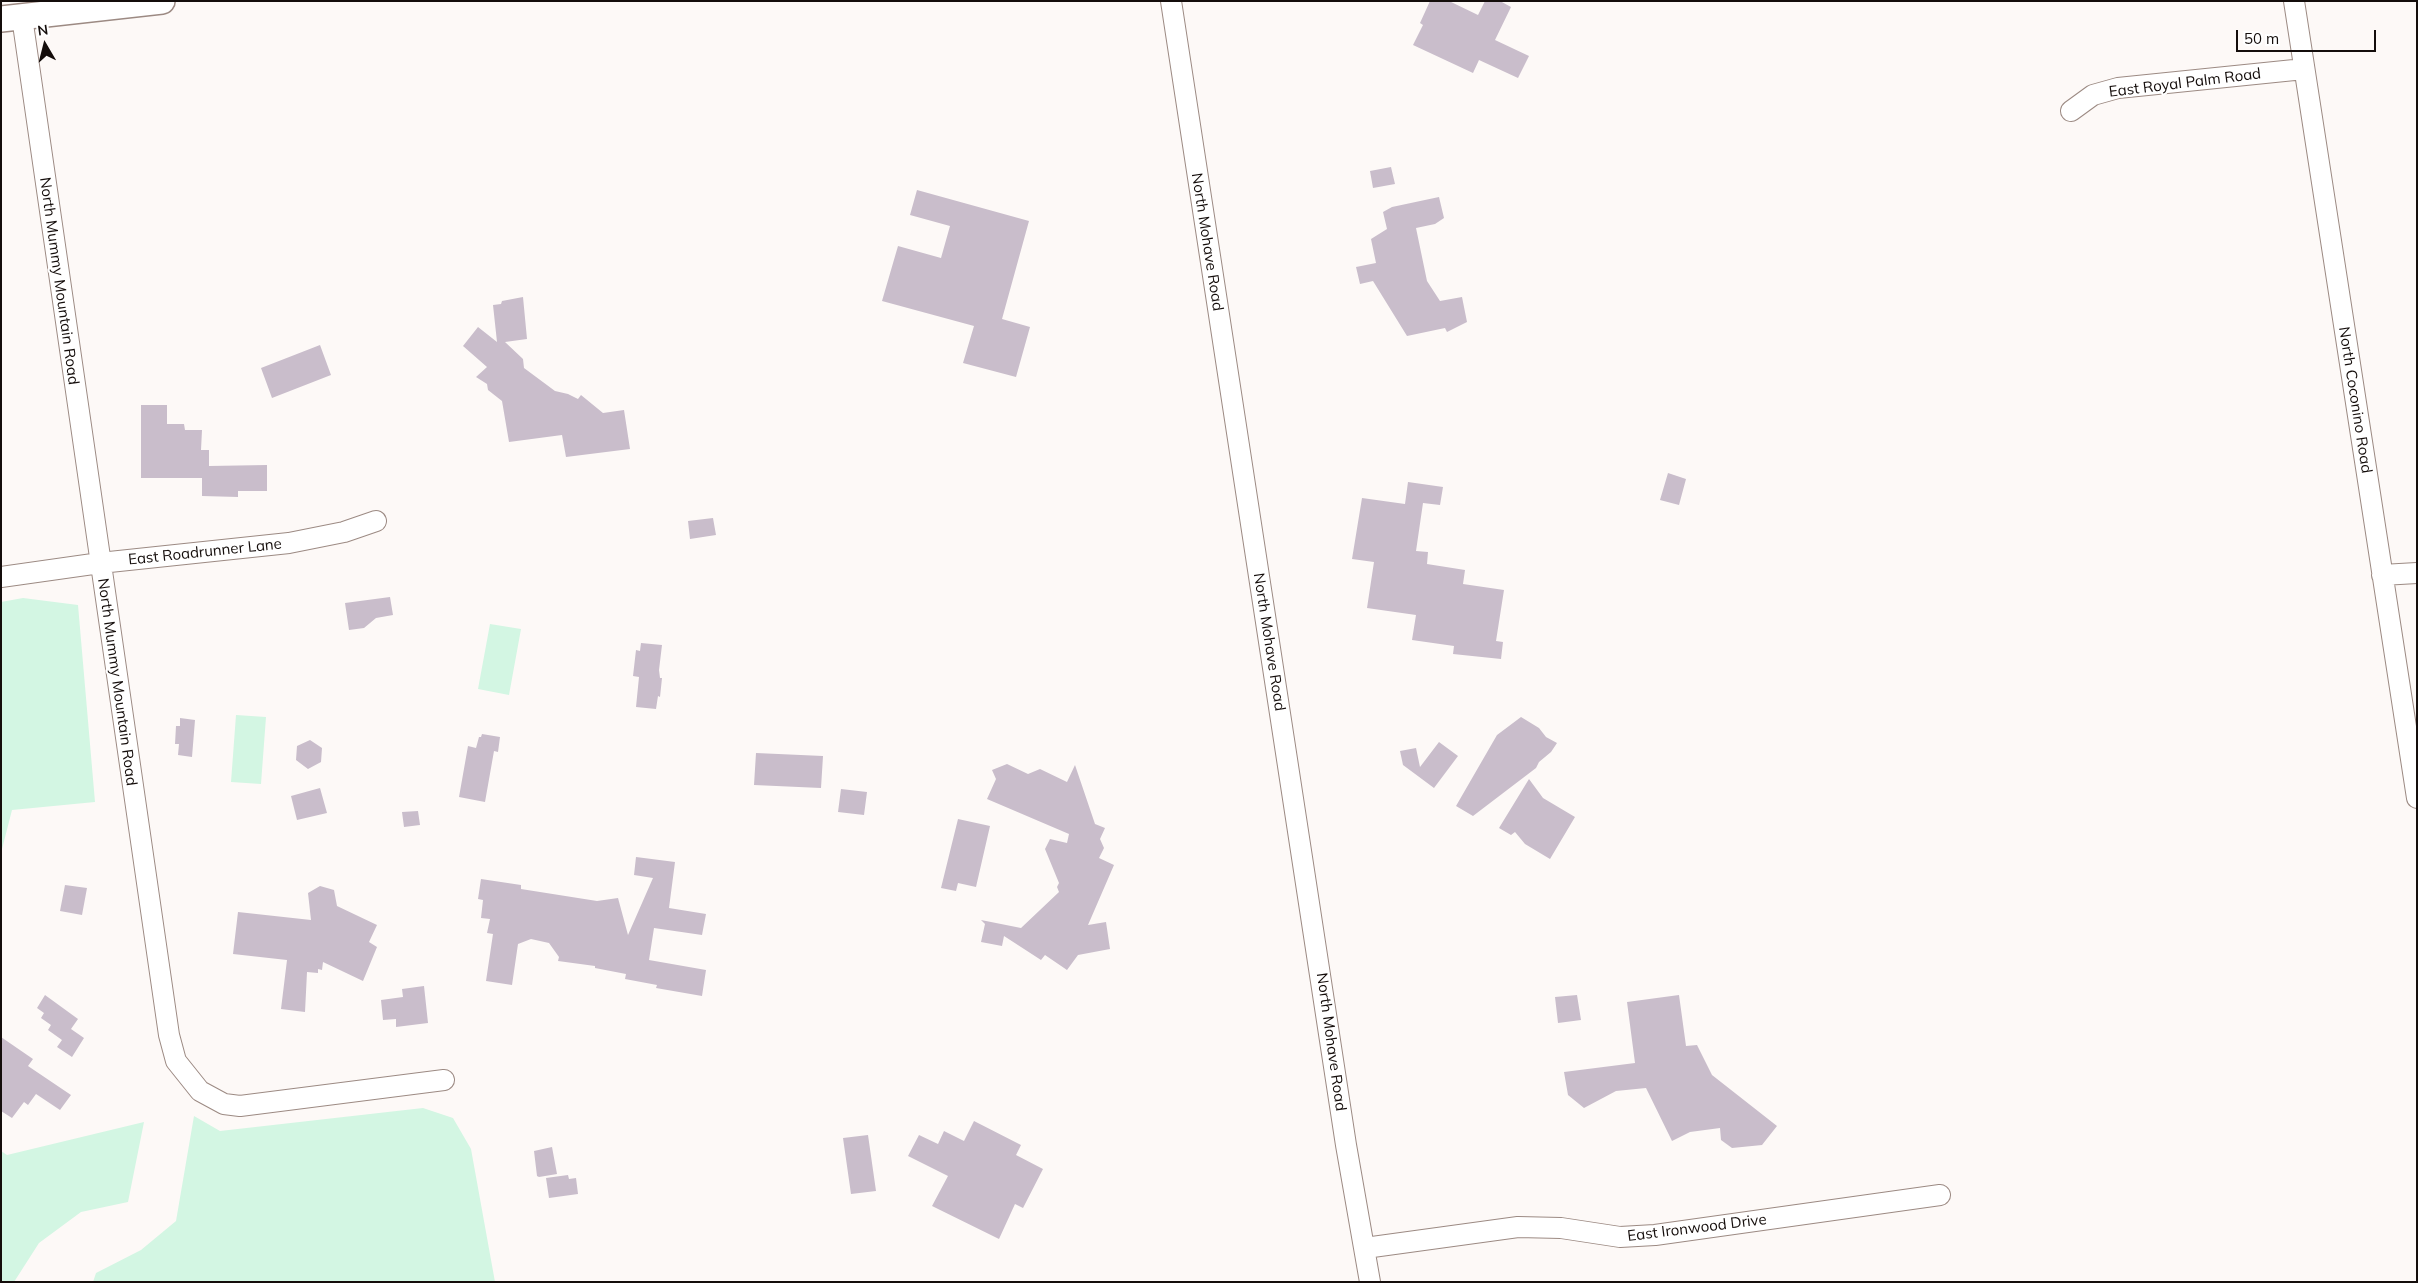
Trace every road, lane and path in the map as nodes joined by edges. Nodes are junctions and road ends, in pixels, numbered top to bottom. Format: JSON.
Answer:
{"nodes":[{"id":1,"x":162,"y":1,"type":"edge"},
{"id":2,"x":1171,"y":1,"type":"edge"},
{"id":3,"x":2294,"y":1,"type":"edge"},
{"id":4,"x":12,"y":18,"type":"edge"},
{"id":5,"x":2304,"y":69,"type":"junction"},
{"id":6,"x":2071,"y":111,"type":"dead end"},
{"id":7,"x":376,"y":521,"type":"dead end"},
{"id":8,"x":100,"y":563,"type":"junction"},
{"id":9,"x":2417,"y":573,"type":"edge"},
{"id":10,"x":2382,"y":575,"type":"junction"},
{"id":11,"x":1,"y":577,"type":"edge"},
{"id":12,"x":2417,"y":798,"type":"edge"},
{"id":13,"x":444,"y":1080,"type":"dead end"},
{"id":14,"x":1940,"y":1195,"type":"dead end"},
{"id":15,"x":1365,"y":1248,"type":"junction"},
{"id":16,"x":1370,"y":1282,"type":"edge"}],
"edges":[{"from":1,"to":4,"type":"street"},
{"from":2,"to":15,"type":"street","name":"North Mohave Road"},
{"from":3,"to":5,"type":"street","name":"North Coconino Road"},
{"from":4,"to":8,"type":"street","name":"North Mummy Mountain Road"},
{"from":5,"to":6,"type":"street","name":"East Royal Palm Road"},
{"from":5,"to":10,"type":"street","name":"North Coconino Road"},
{"from":7,"to":8,"type":"street","name":"East Roadrunner Lane"},
{"from":8,"to":11,"type":"street","name":"East Roadrunner Lane"},
{"from":8,"to":13,"type":"street","name":"North Mummy Mountain Road"},
{"from":9,"to":10,"type":"street"},
{"from":10,"to":12,"type":"street","name":"North Coconino Road"},
{"from":14,"to":15,"type":"street","name":"East Ironwood Drive"},
{"from":15,"to":16,"type":"street","name":"North Mohave Road"}]}
